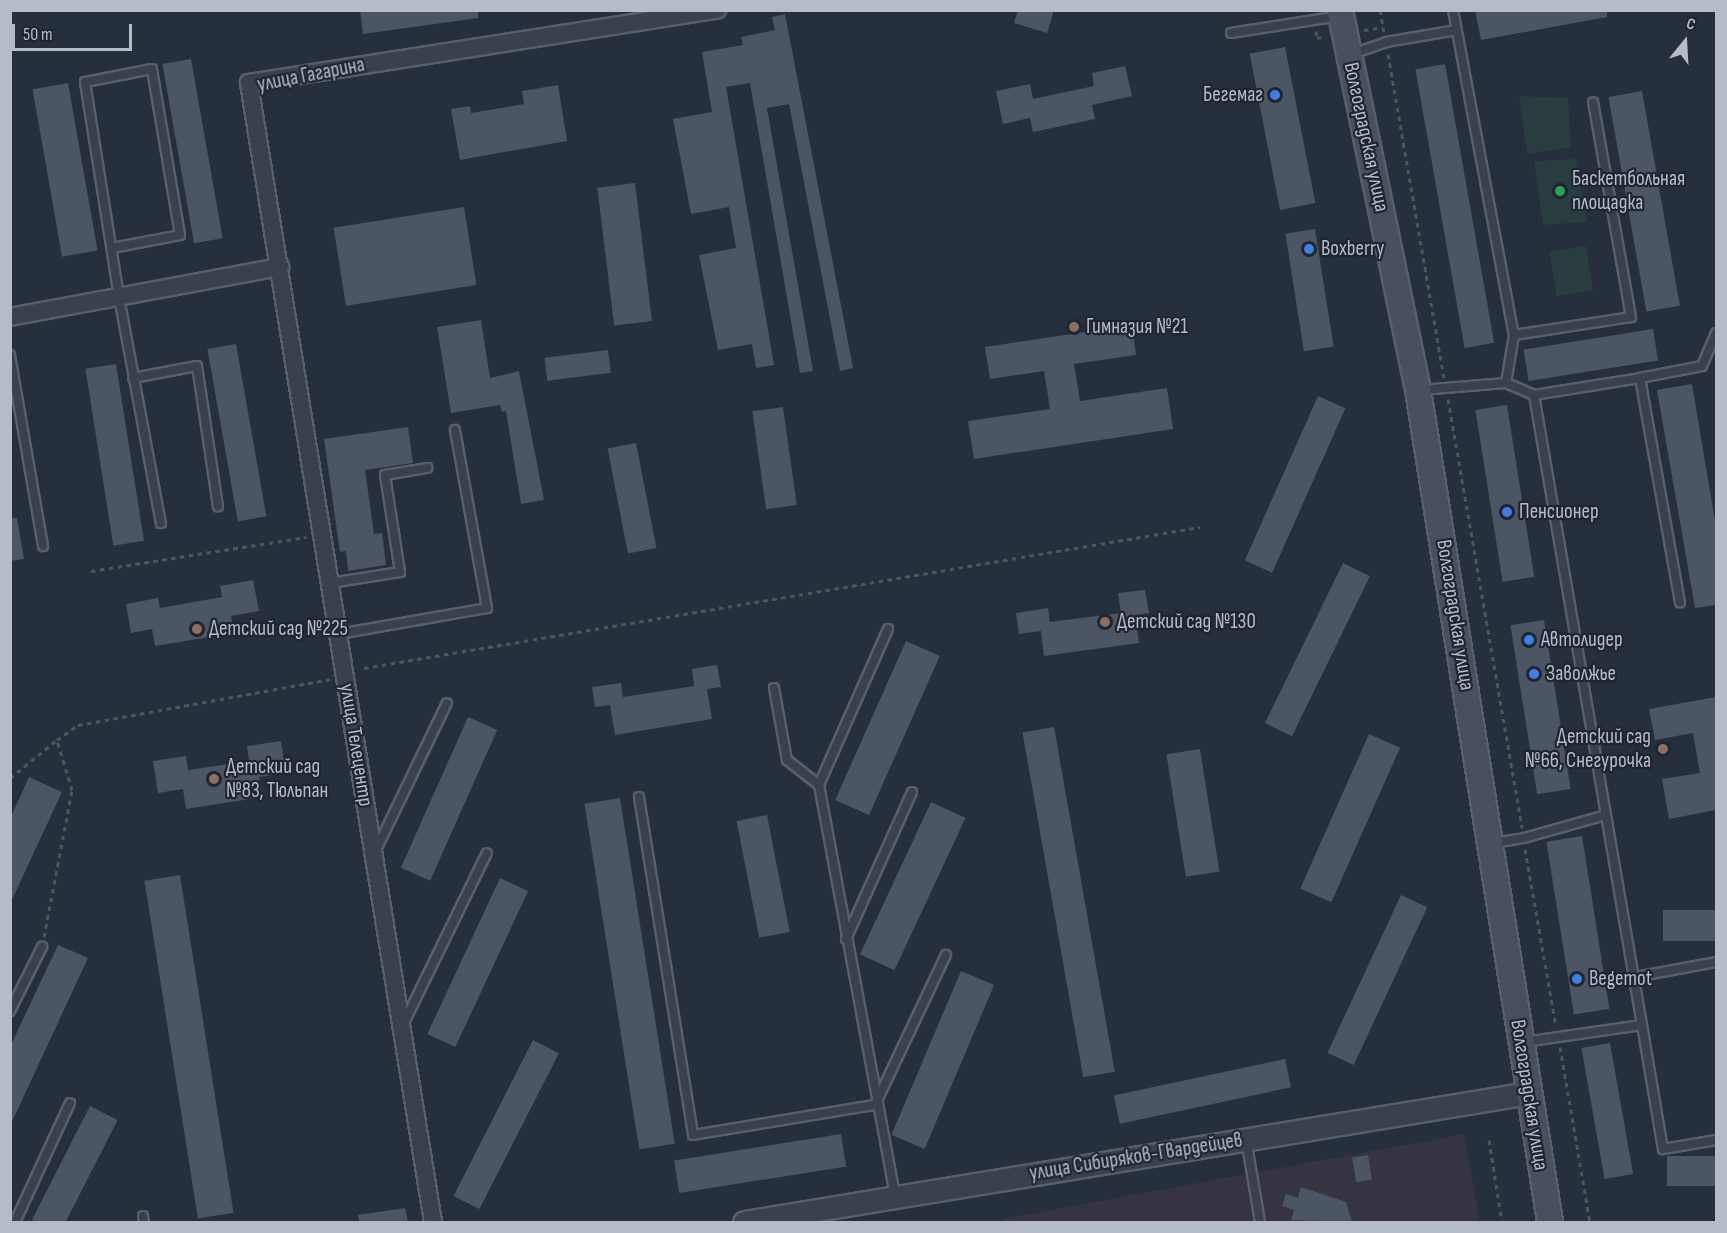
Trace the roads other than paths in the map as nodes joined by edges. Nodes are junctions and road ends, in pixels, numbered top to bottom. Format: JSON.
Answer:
{"nodes":[{"id":1,"x":717,"y":10,"type":"edge"},
{"id":2,"x":1453,"y":10,"type":"edge"},
{"id":3,"x":1340,"y":13,"type":"edge"},
{"id":4,"x":1457,"y":30,"type":"junction"},
{"id":5,"x":1231,"y":33,"type":"dead end"},
{"id":6,"x":1349,"y":55,"type":"junction"},
{"id":7,"x":1593,"y":102,"type":"dead end"},
{"id":8,"x":112,"y":248,"type":"junction"},
{"id":9,"x":280,"y":267,"type":"junction"},
{"id":10,"x":119,"y":297,"type":"junction"},
{"id":11,"x":10,"y":317,"type":"edge"},
{"id":12,"x":1716,"y":333,"type":"edge"},
{"id":13,"x":1514,"y":335,"type":"junction"},
{"id":14,"x":10,"y":355,"type":"edge"},
{"id":15,"x":133,"y":378,"type":"junction"},
{"id":16,"x":1640,"y":378,"type":"junction"},
{"id":17,"x":1506,"y":383,"type":"junction"},
{"id":18,"x":1418,"y":390,"type":"junction"},
{"id":19,"x":1534,"y":395,"type":"junction"},
{"id":20,"x":455,"y":430,"type":"dead end"},
{"id":21,"x":427,"y":468,"type":"dead end"},
{"id":22,"x":218,"y":506,"type":"dead end"},
{"id":23,"x":161,"y":523,"type":"dead end"},
{"id":24,"x":43,"y":546,"type":"dead end"},
{"id":25,"x":330,"y":583,"type":"junction"},
{"id":26,"x":1680,"y":602,"type":"dead end"},
{"id":27,"x":888,"y":628,"type":"dead end"},
{"id":28,"x":338,"y":634,"type":"junction"},
{"id":29,"x":774,"y":688,"type":"dead end"},
{"id":30,"x":447,"y":704,"type":"dead end"},
{"id":31,"x":819,"y":785,"type":"junction"},
{"id":32,"x":912,"y":792,"type":"dead end"},
{"id":33,"x":639,"y":797,"type":"dead end"},
{"id":34,"x":1606,"y":815,"type":"junction"},
{"id":35,"x":1491,"y":843,"type":"junction"},
{"id":36,"x":487,"y":853,"type":"dead end"},
{"id":37,"x":374,"y":855,"type":"junction"},
{"id":38,"x":846,"y":940,"type":"junction"},
{"id":39,"x":42,"y":947,"type":"road end"},
{"id":40,"x":946,"y":955,"type":"dead end"},
{"id":41,"x":1716,"y":962,"type":"edge"},
{"id":42,"x":1635,"y":977,"type":"junction"},
{"id":43,"x":10,"y":1011,"type":"edge"},
{"id":44,"x":1642,"y":1025,"type":"junction"},
{"id":45,"x":402,"y":1029,"type":"junction"},
{"id":46,"x":1520,"y":1042,"type":"junction"},
{"id":47,"x":1529,"y":1093,"type":"junction"},
{"id":48,"x":70,"y":1103,"type":"dead end"},
{"id":49,"x":875,"y":1105,"type":"junction"},
{"id":50,"x":1246,"y":1139,"type":"junction"},
{"id":51,"x":1716,"y":1140,"type":"edge"},
{"id":52,"x":895,"y":1197,"type":"junction"},
{"id":53,"x":15,"y":1222,"type":"edge"},
{"id":54,"x":433,"y":1222,"type":"edge"},
{"id":55,"x":744,"y":1222,"type":"edge"},
{"id":56,"x":1260,"y":1222,"type":"edge"},
{"id":57,"x":1550,"y":1222,"type":"edge"}],
"edges":[{"from":1,"to":9,"type":"street","name":"улица Гагарина"},
{"from":2,"to":4,"type":"lane"},
{"from":3,"to":5,"type":"lane"},
{"from":3,"to":6,"type":"main road","name":"Волгоградская улица"},
{"from":4,"to":6,"type":"lane"},
{"from":4,"to":13,"type":"lane"},
{"from":6,"to":18,"type":"main road","name":"Волгоградская улица"},
{"from":7,"to":13,"type":"lane"},
{"from":8,"to":8,"type":"lane"},
{"from":8,"to":10,"type":"lane"},
{"from":9,"to":10,"type":"street"},
{"from":9,"to":25,"type":"street","name":"улица Телецентр"},
{"from":10,"to":11,"type":"street"},
{"from":10,"to":15,"type":"lane"},
{"from":12,"to":16,"type":"lane"},
{"from":13,"to":17,"type":"lane"},
{"from":14,"to":24,"type":"lane"},
{"from":15,"to":22,"type":"lane"},
{"from":15,"to":23,"type":"lane"},
{"from":16,"to":19,"type":"lane"},
{"from":16,"to":26,"type":"lane"},
{"from":17,"to":18,"type":"lane"},
{"from":17,"to":19,"type":"lane"},
{"from":18,"to":35,"type":"main road","name":"Волгоградская улица"},
{"from":19,"to":34,"type":"lane"},
{"from":20,"to":28,"type":"lane"},
{"from":21,"to":25,"type":"lane"},
{"from":25,"to":28,"type":"street","name":"улица Телецентр"},
{"from":27,"to":31,"type":"lane"},
{"from":28,"to":37,"type":"street","name":"улица Телецентр"},
{"from":29,"to":31,"type":"lane"},
{"from":30,"to":37,"type":"lane"},
{"from":31,"to":38,"type":"lane"},
{"from":32,"to":38,"type":"lane"},
{"from":33,"to":49,"type":"lane"},
{"from":34,"to":35,"type":"lane"},
{"from":34,"to":42,"type":"lane"},
{"from":35,"to":46,"type":"main road","name":"Волгоградская улица"},
{"from":36,"to":45,"type":"lane"},
{"from":37,"to":45,"type":"street","name":"улица Телецентр"},
{"from":38,"to":49,"type":"lane"},
{"from":39,"to":43,"type":"lane"},
{"from":40,"to":49,"type":"lane"},
{"from":41,"to":42,"type":"lane"},
{"from":42,"to":44,"type":"lane"},
{"from":44,"to":46,"type":"lane"},
{"from":44,"to":51,"type":"lane"},
{"from":45,"to":54,"type":"street","name":"улица Телецентр"},
{"from":46,"to":47,"type":"main road","name":"Волгоградская улица"},
{"from":47,"to":50,"type":"street","name":"улица Сибиряков-Гвардейцев"},
{"from":47,"to":57,"type":"main road","name":"Волгоградская улица"},
{"from":48,"to":53,"type":"lane"},
{"from":49,"to":52,"type":"lane"},
{"from":50,"to":52,"type":"street","name":"улица Сибиряков-Гвардейцев"},
{"from":50,"to":56,"type":"lane"},
{"from":52,"to":55,"type":"street","name":"улица Сибиряков-Гвардейцев"}]}
